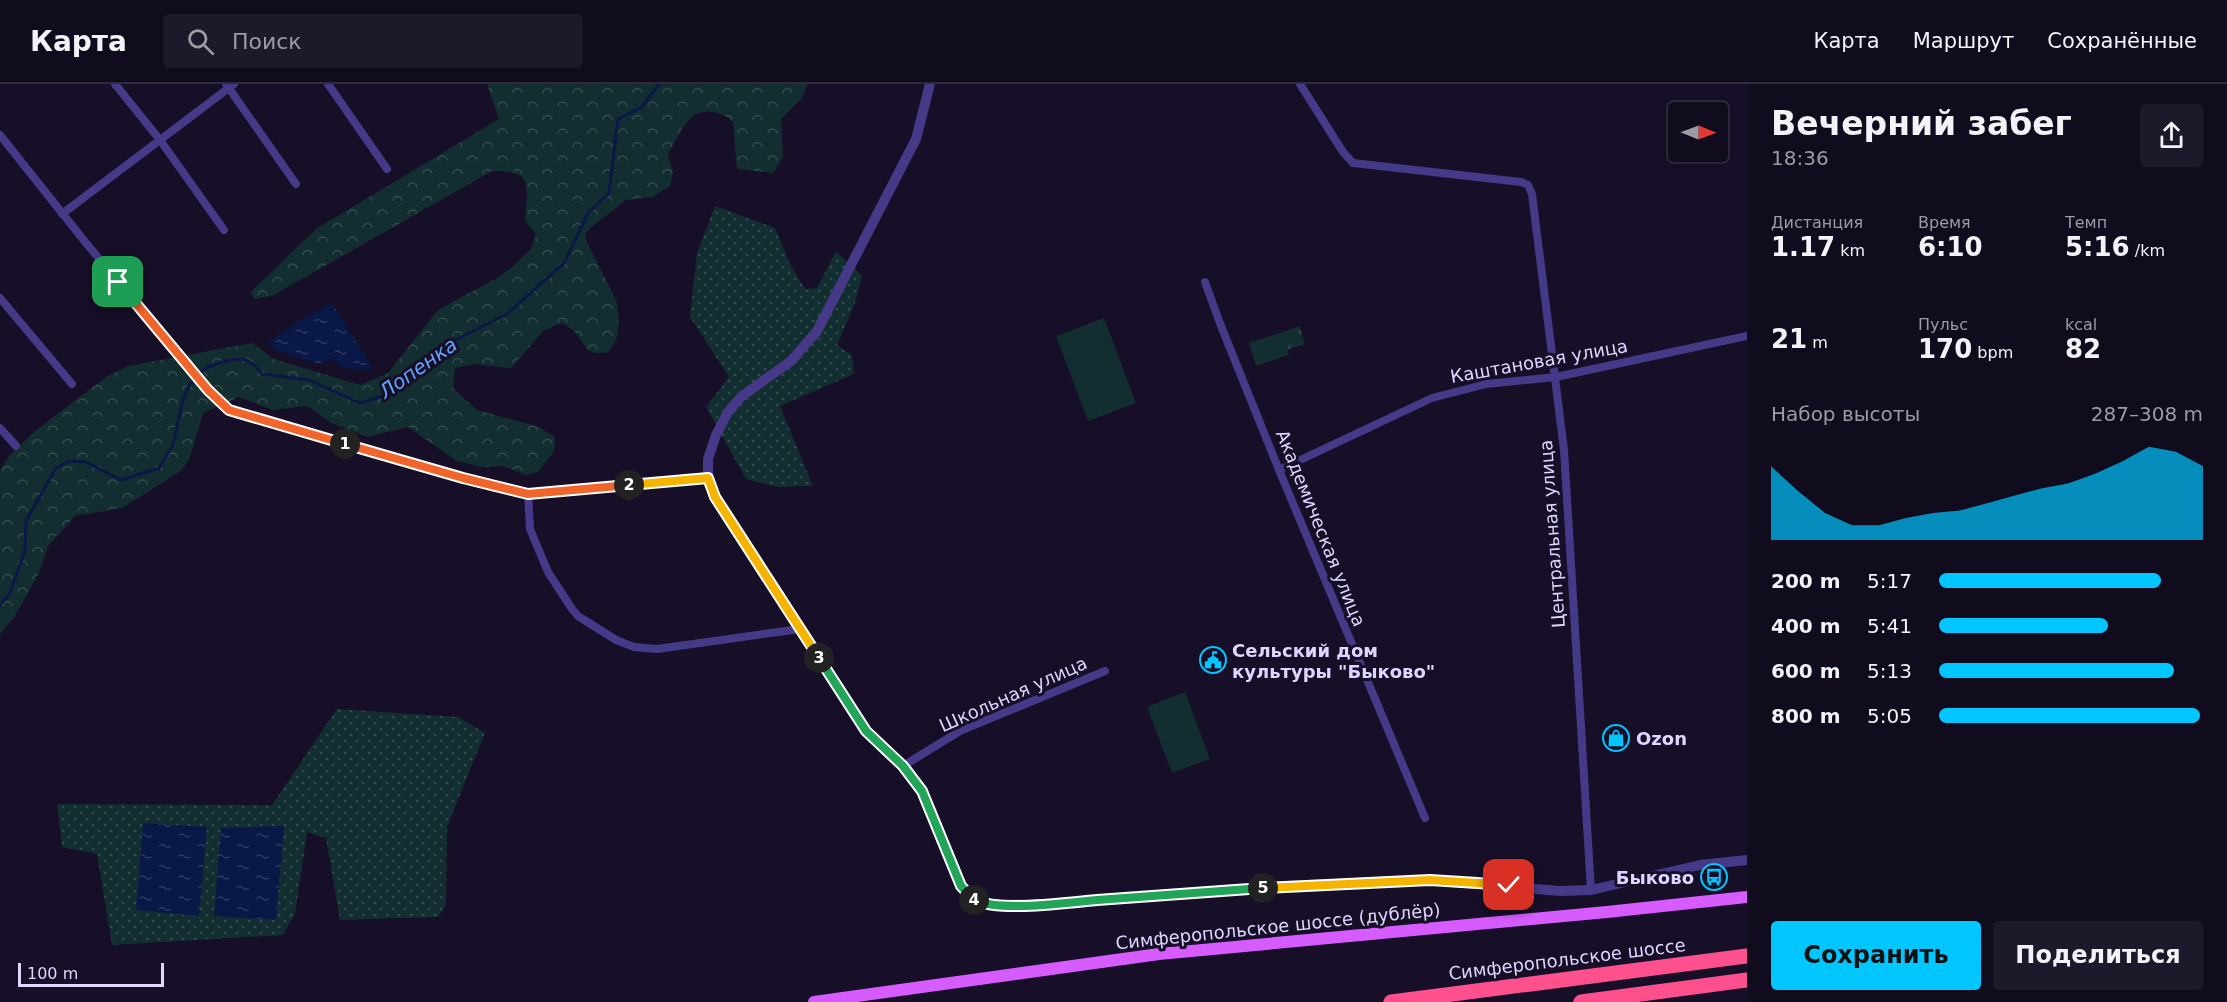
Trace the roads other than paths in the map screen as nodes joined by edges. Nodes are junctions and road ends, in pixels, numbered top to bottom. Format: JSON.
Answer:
{"nodes":[{"id":1,"x":115,"y":84,"type":"edge"},
{"id":2,"x":328,"y":84,"type":"edge"},
{"id":3,"x":930,"y":84,"type":"edge"},
{"id":4,"x":1300,"y":84,"type":"edge"},
{"id":5,"x":230,"y":85,"type":"edge"},
{"id":6,"x":0,"y":135,"type":"edge"},
{"id":7,"x":160,"y":140,"type":"junction"},
{"id":8,"x":387,"y":169,"type":"dead end"},
{"id":9,"x":296,"y":184,"type":"dead end"},
{"id":10,"x":62,"y":214,"type":"junction"},
{"id":11,"x":225,"y":230,"type":"dead end"},
{"id":12,"x":1205,"y":282,"type":"dead end"},
{"id":13,"x":0,"y":298,"type":"edge"},
{"id":14,"x":1747,"y":336,"type":"edge"},
{"id":15,"x":1556,"y":377,"type":"junction"},
{"id":16,"x":72,"y":384,"type":"dead end"},
{"id":17,"x":0,"y":428,"type":"edge"},
{"id":18,"x":16,"y":446,"type":"dead end"},
{"id":19,"x":1279,"y":470,"type":"junction"},
{"id":20,"x":708,"y":478,"type":"junction"},
{"id":21,"x":528,"y":494,"type":"junction"},
{"id":22,"x":800,"y":629,"type":"junction"},
{"id":23,"x":1105,"y":671,"type":"dead end"},
{"id":24,"x":903,"y":766,"type":"junction"},
{"id":25,"x":1425,"y":818,"type":"dead end"},
{"id":26,"x":1747,"y":860,"type":"edge"},
{"id":27,"x":1591,"y":890,"type":"junction"},
{"id":28,"x":1747,"y":897,"type":"edge"},
{"id":29,"x":1747,"y":956,"type":"edge"},
{"id":30,"x":1747,"y":980,"type":"edge"},
{"id":31,"x":814,"y":1002,"type":"edge"},
{"id":32,"x":1392,"y":1002,"type":"edge"},
{"id":33,"x":1581,"y":1002,"type":"edge"}],
"edges":[{"from":1,"to":7,"type":"street"},
{"from":2,"to":8,"type":"street"},
{"from":3,"to":20,"type":"street"},
{"from":4,"to":15,"type":"street","name":"Центральная улица"},
{"from":5,"to":7,"type":"street"},
{"from":5,"to":9,"type":"street"},
{"from":6,"to":10,"type":"street"},
{"from":7,"to":10,"type":"street"},
{"from":7,"to":11,"type":"street"},
{"from":10,"to":21,"type":"street"},
{"from":12,"to":19,"type":"street","name":"Академическая улица"},
{"from":13,"to":16,"type":"street"},
{"from":14,"to":15,"type":"street","name":"Каштановая улица"},
{"from":15,"to":19,"type":"street","name":"Каштановая улица"},
{"from":15,"to":27,"type":"street","name":"Центральная улица"},
{"from":17,"to":18,"type":"street"},
{"from":19,"to":25,"type":"street","name":"Академическая улица"},
{"from":20,"to":21,"type":"street"},
{"from":20,"to":22,"type":"street"},
{"from":21,"to":22,"type":"street"},
{"from":22,"to":24,"type":"street"},
{"from":23,"to":24,"type":"street","name":"Школьная улица"},
{"from":24,"to":27,"type":"street"},
{"from":26,"to":27,"type":"street"},
{"from":28,"to":31,"type":"main road","name":"Симферопольское шоссе (дублёр)"},
{"from":29,"to":32,"type":"highway","name":"Симферопольское шоссе"},
{"from":30,"to":33,"type":"highway"}]}
